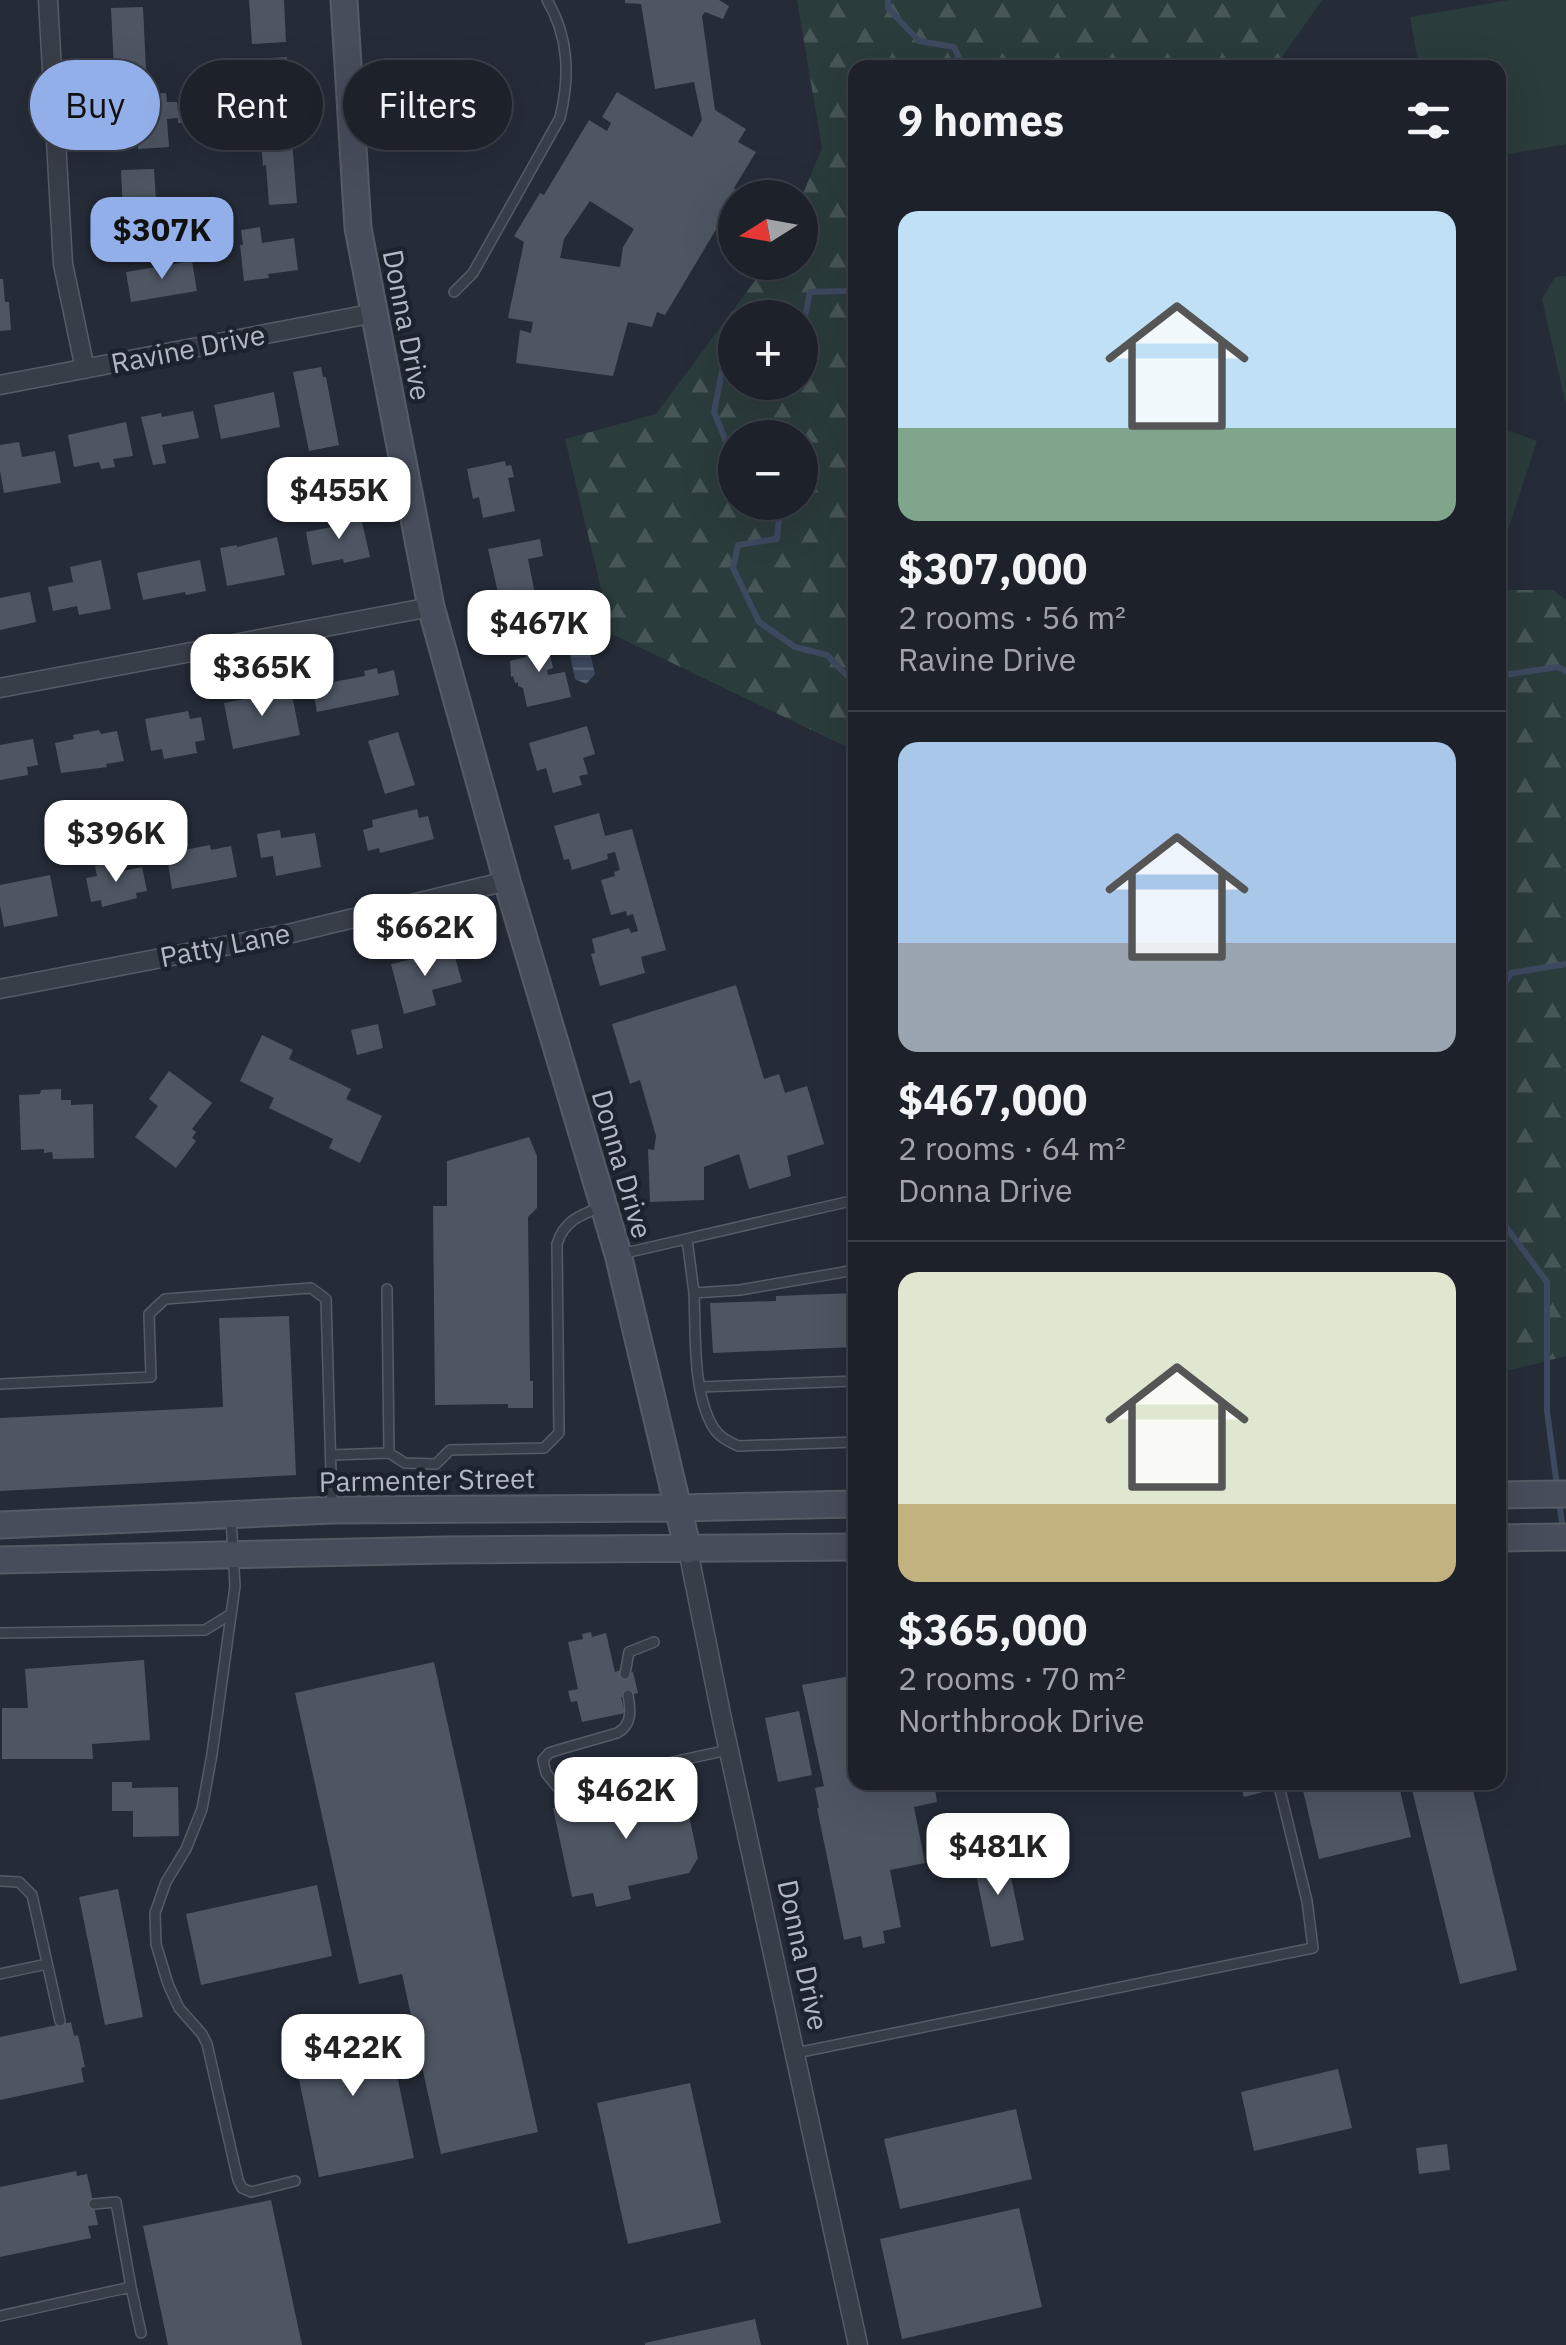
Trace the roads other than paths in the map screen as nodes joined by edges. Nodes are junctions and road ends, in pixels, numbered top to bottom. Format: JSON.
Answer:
{"nodes":[{"id":1,"x":48,"y":0,"type":"edge"},
{"id":2,"x":344,"y":0,"type":"edge"},
{"id":3,"x":547,"y":0,"type":"edge"},
{"id":4,"x":454,"y":292,"type":"dead end"},
{"id":5,"x":375,"y":313,"type":"junction"},
{"id":6,"x":85,"y":369,"type":"junction"},
{"id":7,"x":0,"y":385,"type":"edge"},
{"id":8,"x":431,"y":608,"type":"junction"},
{"id":9,"x":0,"y":688,"type":"edge"},
{"id":10,"x":508,"y":881,"type":"junction"},
{"id":11,"x":0,"y":989,"type":"edge"},
{"id":12,"x":848,"y":1202,"type":"edge"},
{"id":13,"x":604,"y":1206,"type":"junction"},
{"id":14,"x":687,"y":1239,"type":"junction"},
{"id":15,"x":618,"y":1254,"type":"junction"},
{"id":16,"x":848,"y":1271,"type":"edge"},
{"id":17,"x":387,"y":1289,"type":"dead end"},
{"id":18,"x":694,"y":1292,"type":"junction"},
{"id":19,"x":848,"y":1381,"type":"edge"},
{"id":20,"x":0,"y":1384,"type":"edge"},
{"id":21,"x":700,"y":1387,"type":"junction"},
{"id":22,"x":848,"y":1442,"type":"edge"},
{"id":23,"x":389,"y":1452,"type":"junction"},
{"id":24,"x":330,"y":1454,"type":"junction"},
{"id":25,"x":1566,"y":1494,"type":"edge"},
{"id":26,"x":1506,"y":1495,"type":"edge"},
{"id":27,"x":848,"y":1504,"type":"edge"},
{"id":28,"x":679,"y":1508,"type":"junction"},
{"id":29,"x":332,"y":1510,"type":"junction"},
{"id":30,"x":231,"y":1515,"type":"junction"},
{"id":31,"x":0,"y":1525,"type":"edge"},
{"id":32,"x":1553,"y":1537,"type":"edge"},
{"id":33,"x":1506,"y":1538,"type":"edge"},
{"id":34,"x":848,"y":1547,"type":"edge"},
{"id":35,"x":688,"y":1550,"type":"junction"},
{"id":36,"x":234,"y":1554,"type":"junction"},
{"id":37,"x":0,"y":1560,"type":"edge"},
{"id":38,"x":230,"y":1614,"type":"junction"},
{"id":39,"x":0,"y":1633,"type":"edge"},
{"id":40,"x":654,"y":1642,"type":"dead end"},
{"id":41,"x":625,"y":1674,"type":"dead end"},
{"id":42,"x":628,"y":1696,"type":"dead end"},
{"id":43,"x":728,"y":1750,"type":"junction"},
{"id":44,"x":1280,"y":1790,"type":"edge"},
{"id":45,"x":0,"y":1881,"type":"edge"},
{"id":46,"x":47,"y":1964,"type":"junction"},
{"id":47,"x":0,"y":1974,"type":"edge"},
{"id":48,"x":60,"y":2021,"type":"dead end"},
{"id":49,"x":794,"y":2054,"type":"junction"},
{"id":50,"x":295,"y":2181,"type":"dead end"},
{"id":51,"x":94,"y":2204,"type":"dead end"},
{"id":52,"x":131,"y":2287,"type":"junction"},
{"id":53,"x":0,"y":2316,"type":"edge"},
{"id":54,"x":142,"y":2333,"type":"dead end"},
{"id":55,"x":858,"y":2345,"type":"edge"}],
"edges":[{"from":1,"to":6,"type":"street"},
{"from":2,"to":5,"type":"street","name":"Donna Drive"},
{"from":3,"to":4,"type":"lane"},
{"from":5,"to":6,"type":"street","name":"Ravine Drive"},
{"from":5,"to":8,"type":"street","name":"Donna Drive"},
{"from":6,"to":7,"type":"street","name":"Ravine Drive"},
{"from":8,"to":9,"type":"street"},
{"from":8,"to":10,"type":"street","name":"Donna Drive"},
{"from":10,"to":11,"type":"street","name":"Patty Lane"},
{"from":10,"to":13,"type":"street","name":"Donna Drive"},
{"from":12,"to":14,"type":"lane"},
{"from":13,"to":15,"type":"street","name":"Donna Drive"},
{"from":13,"to":23,"type":"lane"},
{"from":14,"to":15,"type":"lane"},
{"from":14,"to":18,"type":"lane"},
{"from":15,"to":28,"type":"street","name":"Donna Drive"},
{"from":16,"to":18,"type":"lane"},
{"from":17,"to":23,"type":"lane"},
{"from":18,"to":21,"type":"lane"},
{"from":19,"to":21,"type":"lane"},
{"from":20,"to":24,"type":"lane"},
{"from":21,"to":22,"type":"lane"},
{"from":23,"to":24,"type":"lane"},
{"from":24,"to":29,"type":"lane"},
{"from":25,"to":26,"type":"street"},
{"from":27,"to":28,"type":"street","name":"Parmenter Street"},
{"from":28,"to":29,"type":"street","name":"Parmenter Street"},
{"from":28,"to":35,"type":"street","name":"Donna Drive"},
{"from":29,"to":30,"type":"street","name":"Parmenter Street"},
{"from":30,"to":31,"type":"street","name":"Parmenter Street"},
{"from":30,"to":36,"type":"lane"},
{"from":32,"to":33,"type":"street"},
{"from":34,"to":35,"type":"street"},
{"from":35,"to":36,"type":"street"},
{"from":35,"to":43,"type":"street","name":"Donna Drive"},
{"from":36,"to":37,"type":"street"},
{"from":36,"to":38,"type":"lane"},
{"from":38,"to":39,"type":"lane"},
{"from":38,"to":50,"type":"lane"},
{"from":40,"to":41,"type":"lane"},
{"from":42,"to":43,"type":"lane"},
{"from":43,"to":49,"type":"street","name":"Donna Drive"},
{"from":44,"to":49,"type":"lane"},
{"from":45,"to":46,"type":"lane"},
{"from":46,"to":47,"type":"lane"},
{"from":46,"to":48,"type":"lane"},
{"from":49,"to":55,"type":"street","name":"Donna Drive"},
{"from":51,"to":52,"type":"lane"},
{"from":52,"to":53,"type":"lane"},
{"from":52,"to":54,"type":"lane"}]}
